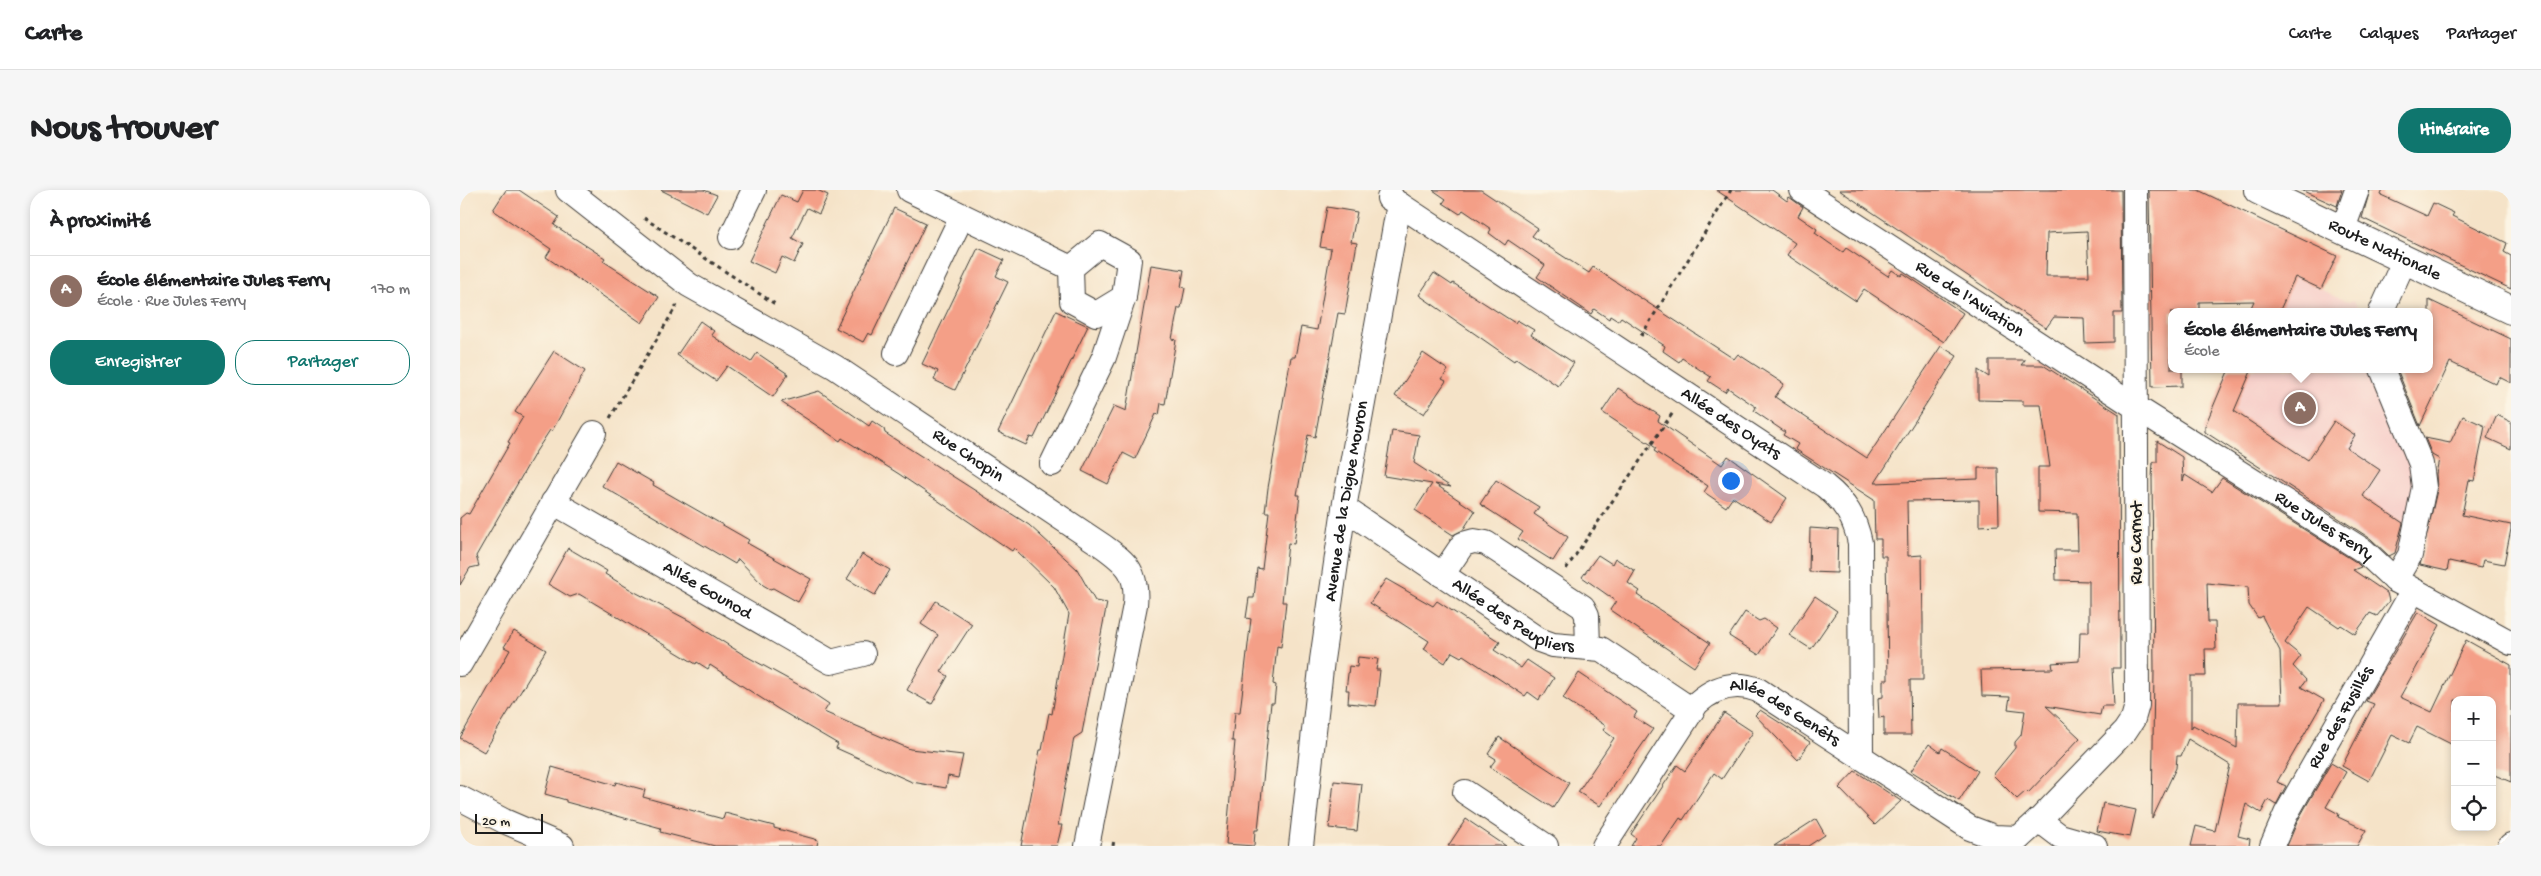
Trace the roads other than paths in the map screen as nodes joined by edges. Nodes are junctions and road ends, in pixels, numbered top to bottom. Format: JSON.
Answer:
{"nodes":[{"id":1,"x":568,"y":190,"type":"edge"},
{"id":2,"x":754,"y":190,"type":"edge"},
{"id":3,"x":909,"y":190,"type":"edge"},
{"id":4,"x":1802,"y":190,"type":"edge"},
{"id":5,"x":2135,"y":190,"type":"edge"},
{"id":6,"x":2258,"y":190,"type":"edge"},
{"id":7,"x":2357,"y":190,"type":"edge"},
{"id":8,"x":1390,"y":196,"type":"edge"},
{"id":9,"x":962,"y":216,"type":"junction"},
{"id":10,"x":2343,"y":229,"type":"junction"},
{"id":11,"x":731,"y":237,"type":"dead end"},
{"id":12,"x":2405,"y":259,"type":"junction"},
{"id":13,"x":1071,"y":268,"type":"junction"},
{"id":14,"x":1124,"y":296,"type":"junction"},
{"id":15,"x":2382,"y":308,"type":"edge"},
{"id":16,"x":2511,"y":310,"type":"edge"},
{"id":17,"x":896,"y":354,"type":"dead end"},
{"id":18,"x":2384,"y":373,"type":"edge"},
{"id":19,"x":2137,"y":408,"type":"junction"},
{"id":20,"x":594,"y":433,"type":"road end"},
{"id":21,"x":1052,"y":464,"type":"dead end"},
{"id":22,"x":553,"y":502,"type":"junction"},
{"id":23,"x":1344,"y":508,"type":"junction"},
{"id":24,"x":1442,"y":575,"type":"junction"},
{"id":25,"x":2404,"y":586,"type":"junction"},
{"id":26,"x":2511,"y":643,"type":"edge"},
{"id":27,"x":1588,"y":647,"type":"junction"},
{"id":28,"x":863,"y":654,"type":"dead end"},
{"id":29,"x":460,"y":664,"type":"edge"},
{"id":30,"x":1692,"y":710,"type":"junction"},
{"id":31,"x":1860,"y":757,"type":"junction"},
{"id":32,"x":1465,"y":792,"type":"dead end"},
{"id":33,"x":460,"y":798,"type":"edge"},
{"id":34,"x":2039,"y":820,"type":"junction"},
{"id":35,"x":2014,"y":842,"type":"edge"},
{"id":36,"x":562,"y":846,"type":"edge"},
{"id":37,"x":1087,"y":846,"type":"edge"},
{"id":38,"x":1302,"y":846,"type":"edge"},
{"id":39,"x":1546,"y":846,"type":"edge"},
{"id":40,"x":1604,"y":846,"type":"edge"},
{"id":41,"x":2095,"y":846,"type":"edge"},
{"id":42,"x":2272,"y":846,"type":"edge"}],
"edges":[{"from":1,"to":37,"type":"street","name":"Rue Chopin"},
{"from":2,"to":11,"type":"street"},
{"from":3,"to":9,"type":"street"},
{"from":4,"to":19,"type":"street","name":"Rue de l'Aviation"},
{"from":5,"to":19,"type":"street","name":"Rue Carnot"},
{"from":6,"to":10,"type":"main road","name":"Route Nationale"},
{"from":7,"to":10,"type":"street"},
{"from":8,"to":23,"type":"street","name":"Avenue de la Digue Mouron"},
{"from":8,"to":31,"type":"street","name":"Allée des Oyats"},
{"from":9,"to":13,"type":"street"},
{"from":9,"to":17,"type":"street"},
{"from":10,"to":12,"type":"main road","name":"Route Nationale"},
{"from":12,"to":15,"type":"street"},
{"from":12,"to":16,"type":"main road","name":"Route Nationale"},
{"from":13,"to":14,"type":"street"},
{"from":13,"to":14,"type":"street"},
{"from":14,"to":21,"type":"street"},
{"from":18,"to":25,"type":"street","name":"Rue des Fusillés"},
{"from":19,"to":25,"type":"street","name":"Rue Jules Ferry"},
{"from":19,"to":34,"type":"street","name":"Rue Carnot"},
{"from":20,"to":22,"type":"street"},
{"from":22,"to":28,"type":"street","name":"Allée Gounod"},
{"from":22,"to":29,"type":"street"},
{"from":23,"to":24,"type":"street","name":"Allée des Peupliers"},
{"from":23,"to":38,"type":"street","name":"Avenue de la Digue Mouron"},
{"from":24,"to":27,"type":"street","name":"Allée des Peupliers"},
{"from":24,"to":27,"type":"street","name":"Allée des Peupliers"},
{"from":25,"to":26,"type":"street","name":"Rue Jules Ferry"},
{"from":25,"to":42,"type":"street","name":"Rue des Fusillés"},
{"from":27,"to":30,"type":"street","name":"Allée des Peupliers"},
{"from":30,"to":31,"type":"street","name":"Allée des Genêts"},
{"from":30,"to":40,"type":"street","name":"Allée des Genêts"},
{"from":31,"to":35,"type":"street","name":"Allée des Genêts"},
{"from":32,"to":39,"type":"street"},
{"from":33,"to":36,"type":"street"},
{"from":34,"to":35,"type":"street","name":"Rue Carnot"},
{"from":34,"to":41,"type":"street"}]}
